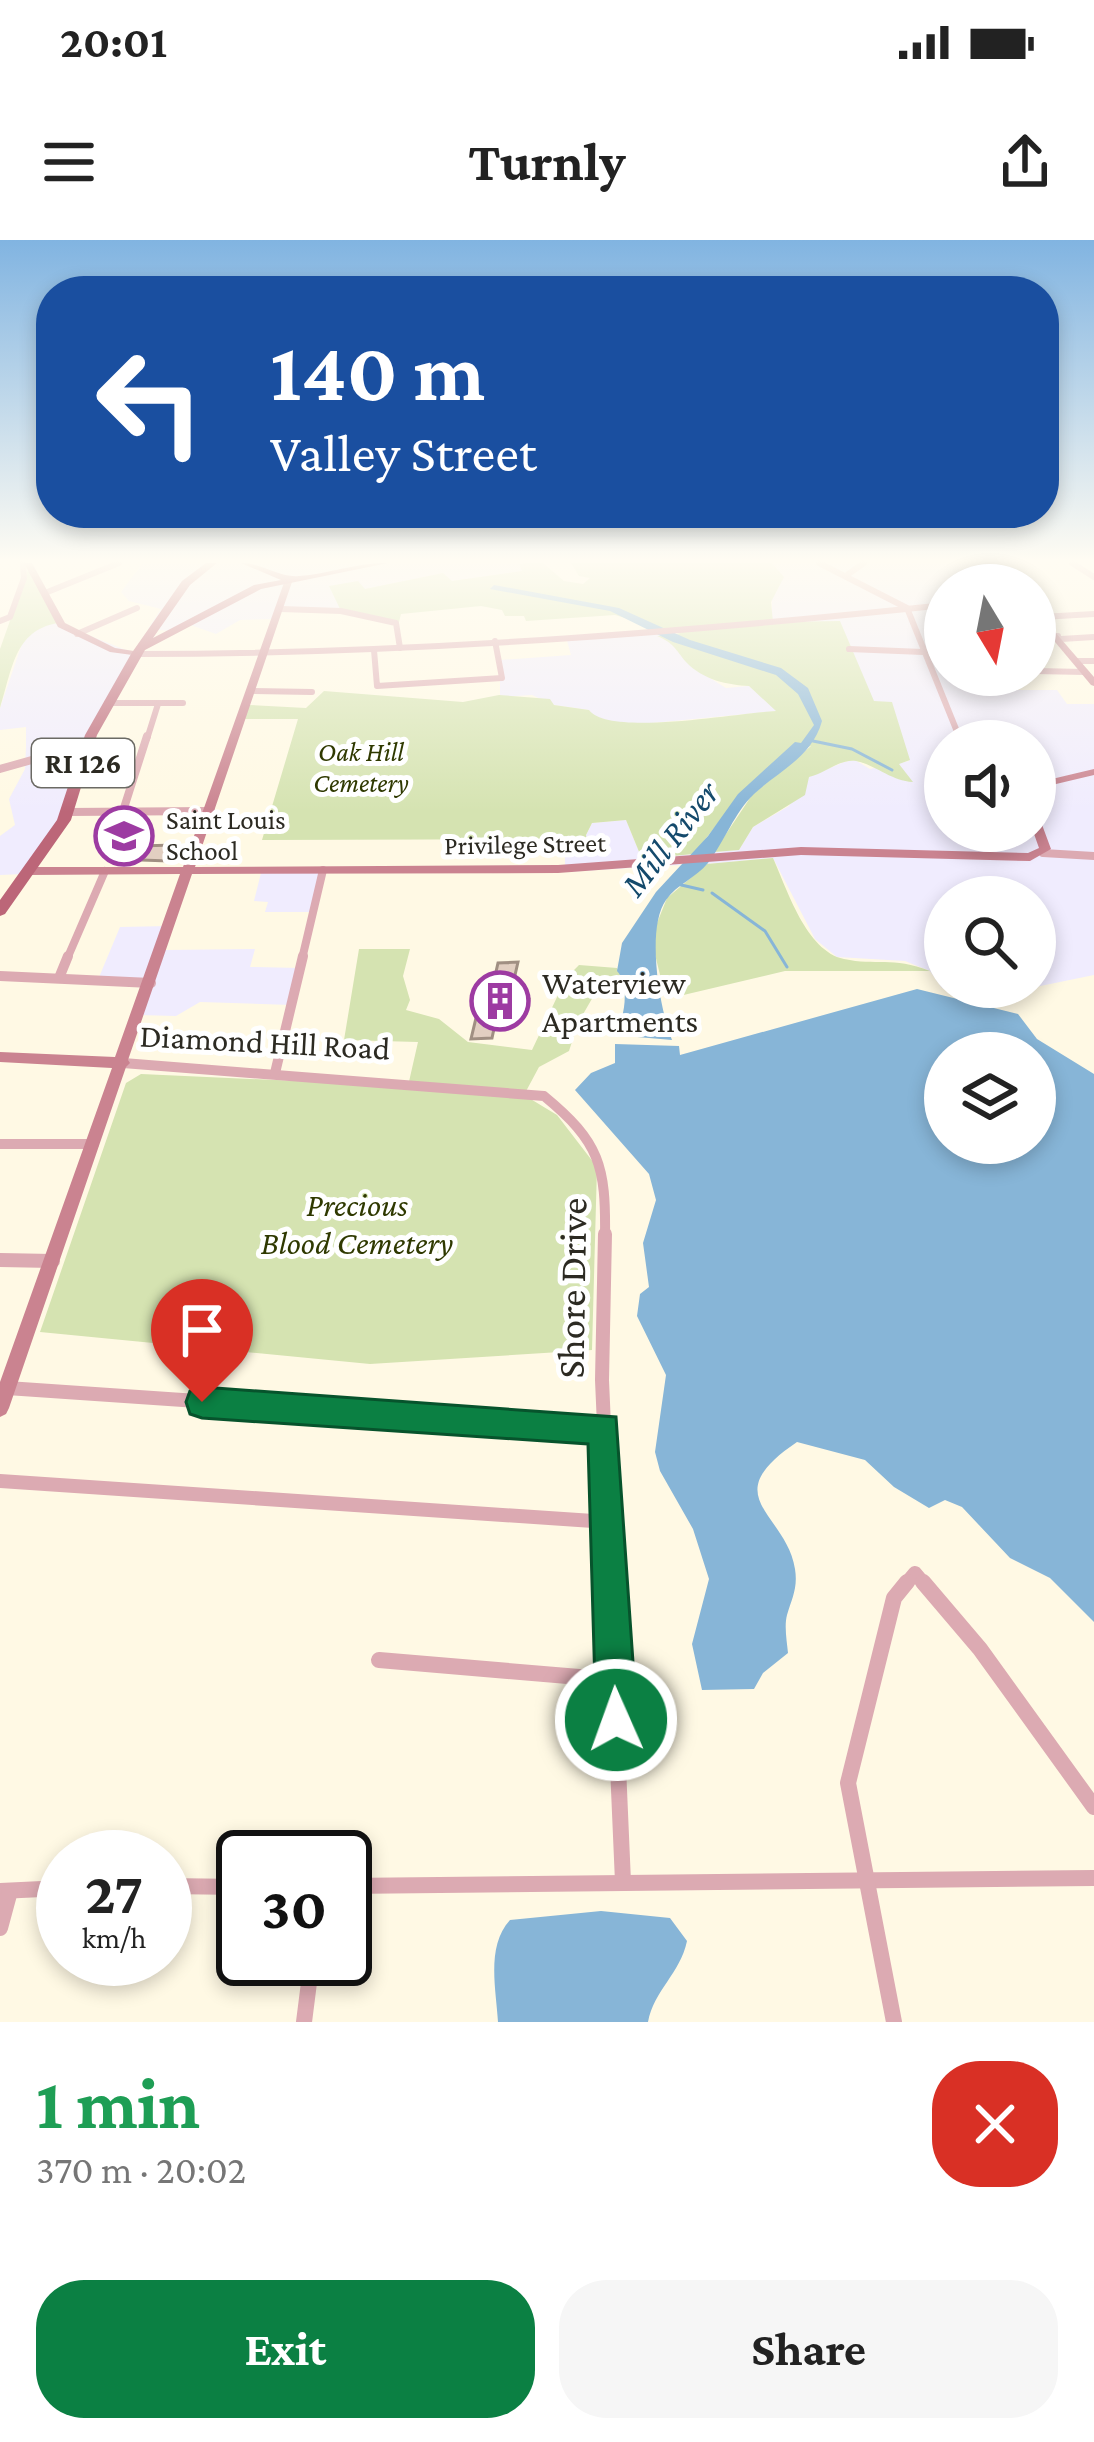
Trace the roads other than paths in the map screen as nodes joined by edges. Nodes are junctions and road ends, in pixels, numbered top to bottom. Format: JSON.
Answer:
{"nodes":[{"id":1,"x":115,"y":646,"type":"edge"},
{"id":2,"x":142,"y":646,"type":"edge"},
{"id":3,"x":147,"y":646,"type":"edge"},
{"id":4,"x":269,"y":646,"type":"edge"},
{"id":5,"x":425,"y":646,"type":"edge"},
{"id":6,"x":495,"y":646,"type":"edge"},
{"id":7,"x":921,"y":646,"type":"edge"},
{"id":8,"x":1066,"y":646,"type":"edge"},
{"id":9,"x":400,"y":648,"type":"joint"},
{"id":10,"x":374,"y":650,"type":"junction"},
{"id":11,"x":849,"y":650,"type":"dead end"},
{"id":12,"x":923,"y":652,"type":"junction"},
{"id":13,"x":137,"y":653,"type":"junction"},
{"id":14,"x":267,"y":653,"type":"junction"},
{"id":15,"x":1077,"y":661,"type":"junction"},
{"id":16,"x":1094,"y":661,"type":"edge"},
{"id":17,"x":1056,"y":671,"type":"edge"},
{"id":18,"x":1085,"y":672,"type":"junction"},
{"id":19,"x":1094,"y":683,"type":"edge"},
{"id":20,"x":253,"y":691,"type":"junction"},
{"id":21,"x":312,"y":692,"type":"dead end"},
{"id":22,"x":107,"y":704,"type":"junction"},
{"id":23,"x":158,"y":704,"type":"junction"},
{"id":24,"x":183,"y":704,"type":"dead end"},
{"id":25,"x":952,"y":720,"type":"edge"},
{"id":26,"x":88,"y":744,"type":"junction"},
{"id":27,"x":0,"y":769,"type":"edge"},
{"id":28,"x":1094,"y":772,"type":"edge"},
{"id":29,"x":1056,"y":781,"type":"edge"},
{"id":30,"x":124,"y":811,"type":"junction"},
{"id":31,"x":212,"y":811,"type":"junction"},
{"id":32,"x":68,"y":812,"type":"junction"},
{"id":33,"x":1043,"y":853,"type":"joint"},
{"id":34,"x":1094,"y":856,"type":"edge"},
{"id":35,"x":322,"y":870,"type":"junction"},
{"id":36,"x":28,"y":871,"type":"junction"},
{"id":37,"x":105,"y":871,"type":"junction"},
{"id":38,"x":191,"y":871,"type":"junction"},
{"id":39,"x":0,"y":911,"type":"edge"},
{"id":40,"x":0,"y":976,"type":"edge"},
{"id":41,"x":58,"y":978,"type":"junction"},
{"id":42,"x":151,"y":983,"type":"junction"},
{"id":43,"x":0,"y":1057,"type":"edge"},
{"id":44,"x":123,"y":1064,"type":"junction"},
{"id":45,"x":275,"y":1072,"type":"junction"},
{"id":46,"x":525,"y":1091,"type":"joint"},
{"id":47,"x":0,"y":1144,"type":"edge"},
{"id":48,"x":94,"y":1144,"type":"junction"},
{"id":49,"x":0,"y":1259,"type":"edge"},
{"id":50,"x":53,"y":1261,"type":"junction"},
{"id":51,"x":7,"y":1388,"type":"junction"},
{"id":52,"x":0,"y":1408,"type":"edge"},
{"id":53,"x":604,"y":1429,"type":"junction"},
{"id":54,"x":0,"y":1481,"type":"edge"},
{"id":55,"x":608,"y":1522,"type":"junction"},
{"id":56,"x":379,"y":1660,"type":"dead end"},
{"id":57,"x":615,"y":1680,"type":"junction"},
{"id":58,"x":1094,"y":1807,"type":"edge"},
{"id":59,"x":1094,"y":1878,"type":"edge"},
{"id":60,"x":863,"y":1881,"type":"junction"},
{"id":61,"x":622,"y":1882,"type":"junction"},
{"id":62,"x":372,"y":1886,"type":"edge"},
{"id":63,"x":36,"y":1889,"type":"edge"},
{"id":64,"x":5,"y":1891,"type":"edge"},
{"id":65,"x":0,"y":1928,"type":"edge"},
{"id":66,"x":309,"y":1986,"type":"edge"},
{"id":67,"x":304,"y":2022,"type":"edge"},
{"id":68,"x":894,"y":2022,"type":"edge"}],
"edges":[{"from":1,"to":13,"type":"main road"},
{"from":2,"to":13,"type":"main road","number":"RI 126"},
{"from":3,"to":13,"type":"main road","number":"RI 126"},
{"from":4,"to":14,"type":"main road"},
{"from":5,"to":9,"type":"street"},
{"from":6,"to":10,"type":"street"},
{"from":7,"to":12,"type":"street"},
{"from":8,"to":15,"type":"main road"},
{"from":9,"to":10,"type":"street"},
{"from":10,"to":14,"type":"street"},
{"from":11,"to":12,"type":"street"},
{"from":12,"to":25,"type":"street"},
{"from":13,"to":14,"type":"street"},
{"from":13,"to":22,"type":"main road","number":"RI 126"},
{"from":14,"to":20,"type":"main road"},
{"from":15,"to":16,"type":"street"},
{"from":15,"to":18,"type":"main road"},
{"from":17,"to":18,"type":"street"},
{"from":18,"to":19,"type":"main road"},
{"from":20,"to":21,"type":"street"},
{"from":20,"to":31,"type":"main road"},
{"from":22,"to":23,"type":"street"},
{"from":22,"to":26,"type":"main road","number":"RI 126"},
{"from":23,"to":24,"type":"street"},
{"from":23,"to":30,"type":"street"},
{"from":26,"to":27,"type":"street"},
{"from":26,"to":32,"type":"main road","number":"RI 126"},
{"from":28,"to":29,"type":"main road"},
{"from":30,"to":31,"type":"street"},
{"from":30,"to":32,"type":"street"},
{"from":31,"to":38,"type":"main road"},
{"from":32,"to":36,"type":"main road","number":"RI 126"},
{"from":33,"to":34,"type":"street","name":"Privilege Street"},
{"from":33,"to":35,"type":"main road","name":"Privilege Street"},
{"from":35,"to":38,"type":"main road","name":"Privilege Street"},
{"from":35,"to":45,"type":"street"},
{"from":36,"to":37,"type":"main road","name":"Privilege Street"},
{"from":36,"to":39,"type":"main road"},
{"from":37,"to":38,"type":"main road","name":"Privilege Street"},
{"from":37,"to":41,"type":"street"},
{"from":38,"to":42,"type":"main road"},
{"from":40,"to":41,"type":"street"},
{"from":41,"to":42,"type":"street"},
{"from":42,"to":44,"type":"main road"},
{"from":43,"to":44,"type":"main road","name":"Diamond Hill Road"},
{"from":44,"to":45,"type":"street","name":"Diamond Hill Road"},
{"from":44,"to":48,"type":"main road"},
{"from":45,"to":46,"type":"street","name":"Diamond Hill Road"},
{"from":46,"to":53,"type":"street","name":"Shore Drive"},
{"from":47,"to":48,"type":"street"},
{"from":48,"to":50,"type":"main road"},
{"from":49,"to":50,"type":"street"},
{"from":50,"to":51,"type":"main road"},
{"from":51,"to":52,"type":"main road"},
{"from":51,"to":53,"type":"street"},
{"from":53,"to":55,"type":"street","name":"Shore Drive"},
{"from":54,"to":55,"type":"street"},
{"from":55,"to":57,"type":"street","name":"Shore Drive"},
{"from":56,"to":57,"type":"street"},
{"from":57,"to":61,"type":"street","name":"Shore Drive"},
{"from":58,"to":60,"type":"street"},
{"from":59,"to":60,"type":"street"},
{"from":60,"to":61,"type":"street"},
{"from":60,"to":68,"type":"street"},
{"from":61,"to":62,"type":"street"},
{"from":63,"to":64,"type":"street"},
{"from":64,"to":65,"type":"street"},
{"from":66,"to":67,"type":"street"}]}
